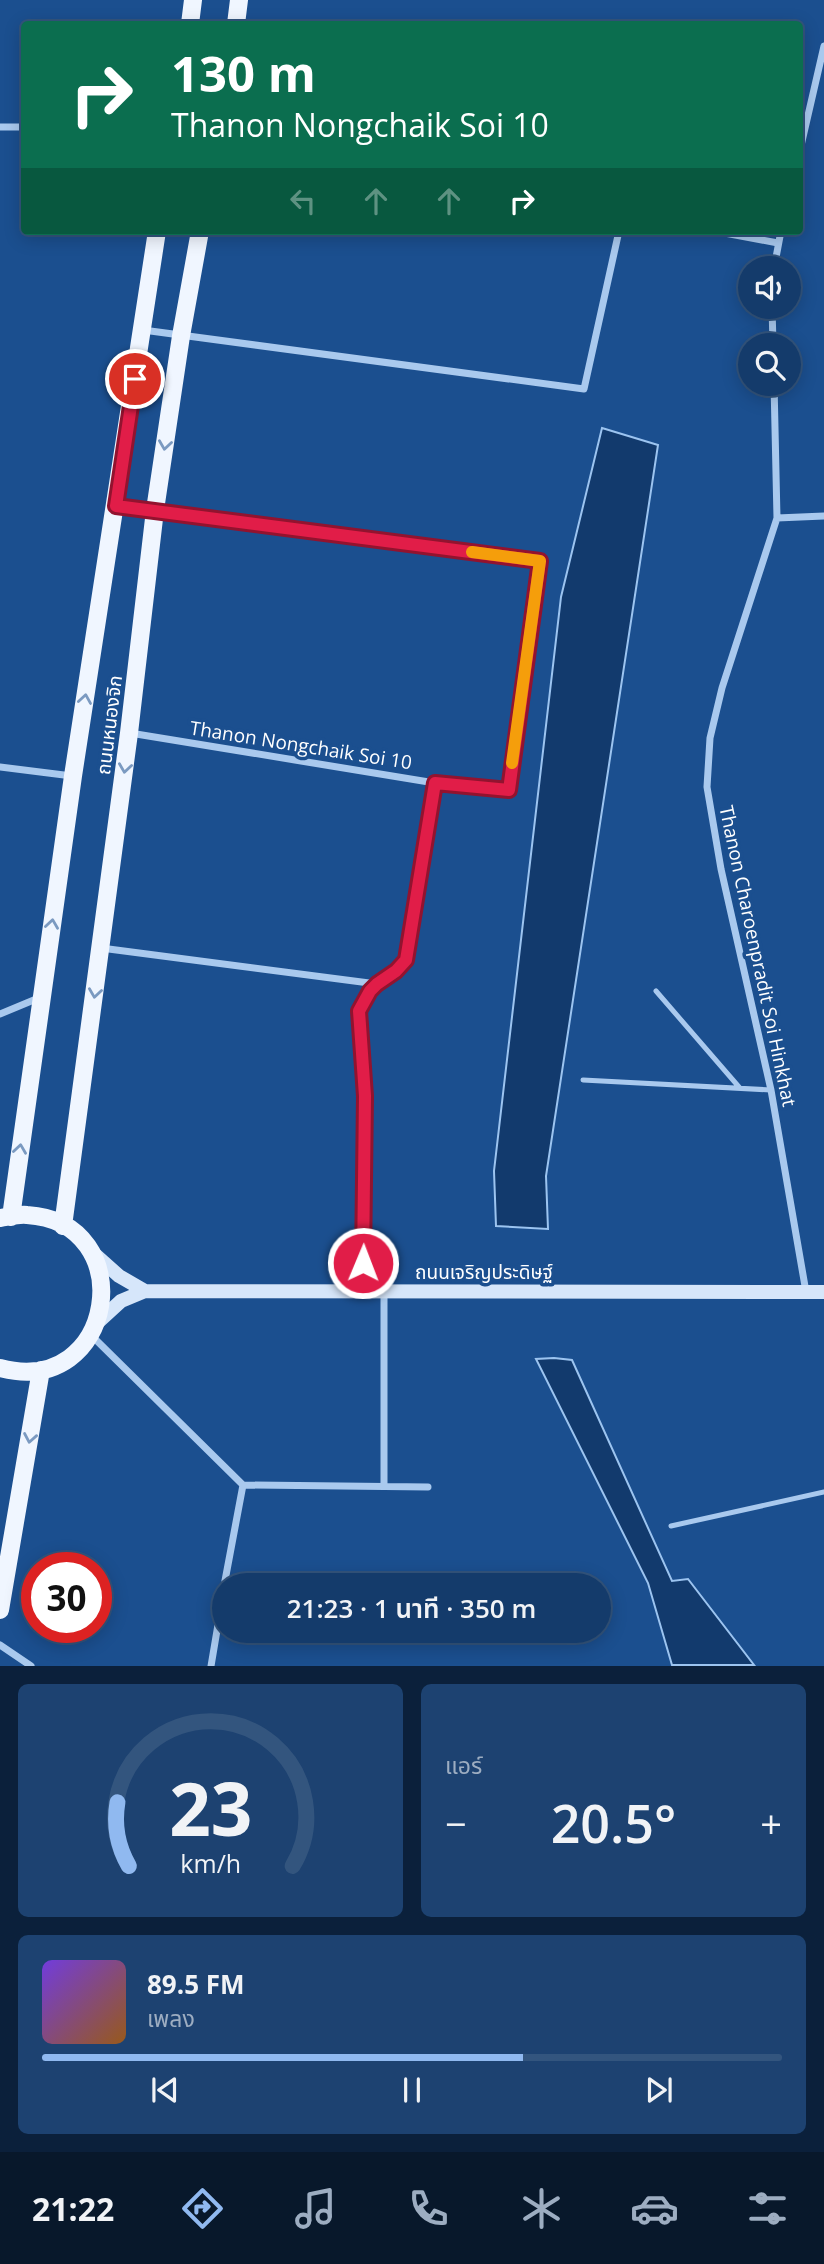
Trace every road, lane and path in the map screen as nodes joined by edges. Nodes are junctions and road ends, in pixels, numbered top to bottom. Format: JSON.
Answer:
{"nodes":[{"id":1,"x":193,"y":0,"type":"edge"},
{"id":2,"x":239,"y":0,"type":"edge"},
{"id":3,"x":190,"y":21,"type":"edge"},
{"id":4,"x":236,"y":21,"type":"edge"},
{"id":5,"x":824,"y":47,"type":"edge"},
{"id":6,"x":0,"y":127,"type":"edge"},
{"id":7,"x":21,"y":127,"type":"edge"},
{"id":8,"x":803,"y":137,"type":"edge"},
{"id":9,"x":156,"y":235,"type":"edge"},
{"id":10,"x":199,"y":235,"type":"edge"},
{"id":11,"x":618,"y":235,"type":"edge"},
{"id":12,"x":735,"y":235,"type":"edge"},
{"id":13,"x":780,"y":235,"type":"edge"},
{"id":14,"x":778,"y":243,"type":"junction"},
{"id":15,"x":776,"y":256,"type":"edge"},
{"id":16,"x":143,"y":330,"type":"junction"},
{"id":17,"x":181,"y":336,"type":"junction"},
{"id":18,"x":774,"y":396,"type":"edge"},
{"id":19,"x":116,"y":506,"type":"junction"},
{"id":20,"x":156,"y":510,"type":"junction"},
{"id":21,"x":824,"y":516,"type":"edge"},
{"id":22,"x":777,"y":518,"type":"junction"},
{"id":23,"x":129,"y":733,"type":"junction"},
{"id":24,"x":0,"y":767,"type":"edge"},
{"id":25,"x":73,"y":776,"type":"junction"},
{"id":26,"x":435,"y":783,"type":"junction"},
{"id":27,"x":101,"y":948,"type":"junction"},
{"id":28,"x":377,"y":984,"type":"junction"},
{"id":29,"x":656,"y":992,"type":"dead end"},
{"id":30,"x":42,"y":996,"type":"junction"},
{"id":31,"x":0,"y":1014,"type":"edge"},
{"id":32,"x":583,"y":1080,"type":"dead end"},
{"id":33,"x":740,"y":1088,"type":"junction"},
{"id":34,"x":771,"y":1090,"type":"junction"},
{"id":35,"x":6,"y":1218,"type":"edge"},
{"id":36,"x":63,"y":1226,"type":"junction"},
{"id":37,"x":90,"y":1251,"type":"junction"},
{"id":38,"x":145,"y":1291,"type":"junction"},
{"id":39,"x":362,"y":1291,"type":"junction"},
{"id":40,"x":384,"y":1291,"type":"junction"},
{"id":41,"x":806,"y":1292,"type":"junction"},
{"id":42,"x":824,"y":1292,"type":"edge"},
{"id":43,"x":94,"y":1329,"type":"junction"},
{"id":44,"x":0,"y":1368,"type":"edge"},
{"id":45,"x":41,"y":1370,"type":"junction"},
{"id":46,"x":243,"y":1485,"type":"junction"},
{"id":47,"x":384,"y":1486,"type":"junction"},
{"id":48,"x":428,"y":1487,"type":"dead end"},
{"id":49,"x":824,"y":1492,"type":"edge"},
{"id":50,"x":671,"y":1525,"type":"dead end"},
{"id":51,"x":227,"y":1573,"type":"edge"},
{"id":52,"x":0,"y":1610,"type":"edge"},
{"id":53,"x":215,"y":1643,"type":"edge"},
{"id":54,"x":0,"y":1645,"type":"edge"},
{"id":55,"x":31,"y":1665,"type":"edge"},
{"id":56,"x":211,"y":1665,"type":"edge"}],
"edges":[{"from":1,"to":3,"type":"main road"},
{"from":2,"to":4,"type":"main road"},
{"from":5,"to":8,"type":"street"},
{"from":6,"to":7,"type":"street"},
{"from":9,"to":16,"type":"main road","name":"ถนนหนองจิก"},
{"from":10,"to":17,"type":"main road","name":"ถนนหนองจิก"},
{"from":11,"to":17,"type":"street"},
{"from":12,"to":14,"type":"street"},
{"from":13,"to":14,"type":"street"},
{"from":14,"to":15,"type":"street"},
{"from":16,"to":17,"type":"street"},
{"from":16,"to":19,"type":"main road","name":"ถนนหนองจิก"},
{"from":17,"to":20,"type":"main road","name":"ถนนหนองจิก","one_way":true},
{"from":18,"to":22,"type":"street","name":"Thanon Charoenpradit Soi Hinkhat"},
{"from":19,"to":20,"type":"street"},
{"from":25,"to":19,"type":"main road","name":"ถนนหนองจิก","one_way":true},
{"from":20,"to":23,"type":"main road","name":"ถนนหนองจิก"},
{"from":20,"to":26,"type":"street","name":"Thanon Nongchaik Soi 10"},
{"from":21,"to":22,"type":"street"},
{"from":22,"to":34,"type":"street","name":"Thanon Charoenpradit Soi Hinkhat"},
{"from":23,"to":26,"type":"street","name":"Thanon Nongchaik Soi 10"},
{"from":23,"to":27,"type":"main road","name":"ถนนหนองจิก","one_way":true},
{"from":24,"to":25,"type":"street"},
{"from":30,"to":25,"type":"main road","name":"ถนนหนองจิก","one_way":true},
{"from":26,"to":28,"type":"street"},
{"from":27,"to":28,"type":"street"},
{"from":27,"to":36,"type":"main road","name":"ถนนหนองจิก","one_way":true},
{"from":28,"to":39,"type":"street"},
{"from":29,"to":33,"type":"lane"},
{"from":30,"to":31,"type":"street"},
{"from":35,"to":30,"type":"main road","name":"ถนนหนองจิก","one_way":true},
{"from":32,"to":33,"type":"lane"},
{"from":33,"to":34,"type":"lane"},
{"from":34,"to":41,"type":"street","name":"Thanon Charoenpradit Soi Hinkhat"},
{"from":35,"to":36,"type":"main road"},
{"from":36,"to":37,"type":"main road"},
{"from":37,"to":38,"type":"main road"},
{"from":37,"to":43,"type":"main road"},
{"from":38,"to":39,"type":"main road","name":"ถนนเจริญประดิษฐ์"},
{"from":38,"to":43,"type":"main road","name":"ถนนเจริญประดิษฐ์"},
{"from":39,"to":40,"type":"main road","name":"ถนนเจริญประดิษฐ์"},
{"from":40,"to":41,"type":"main road","name":"ถนนเจริญประดิษฐ์"},
{"from":40,"to":47,"type":"street"},
{"from":41,"to":42,"type":"main road","name":"ถนนเจริญประดิษฐ์"},
{"from":43,"to":45,"type":"main road"},
{"from":43,"to":46,"type":"street"},
{"from":44,"to":45,"type":"main road"},
{"from":45,"to":52,"type":"main road","one_way":true},
{"from":46,"to":47,"type":"street"},
{"from":46,"to":51,"type":"street"},
{"from":47,"to":48,"type":"street"},
{"from":49,"to":50,"type":"lane"},
{"from":53,"to":56,"type":"street"},
{"from":54,"to":55,"type":"street"}]}
